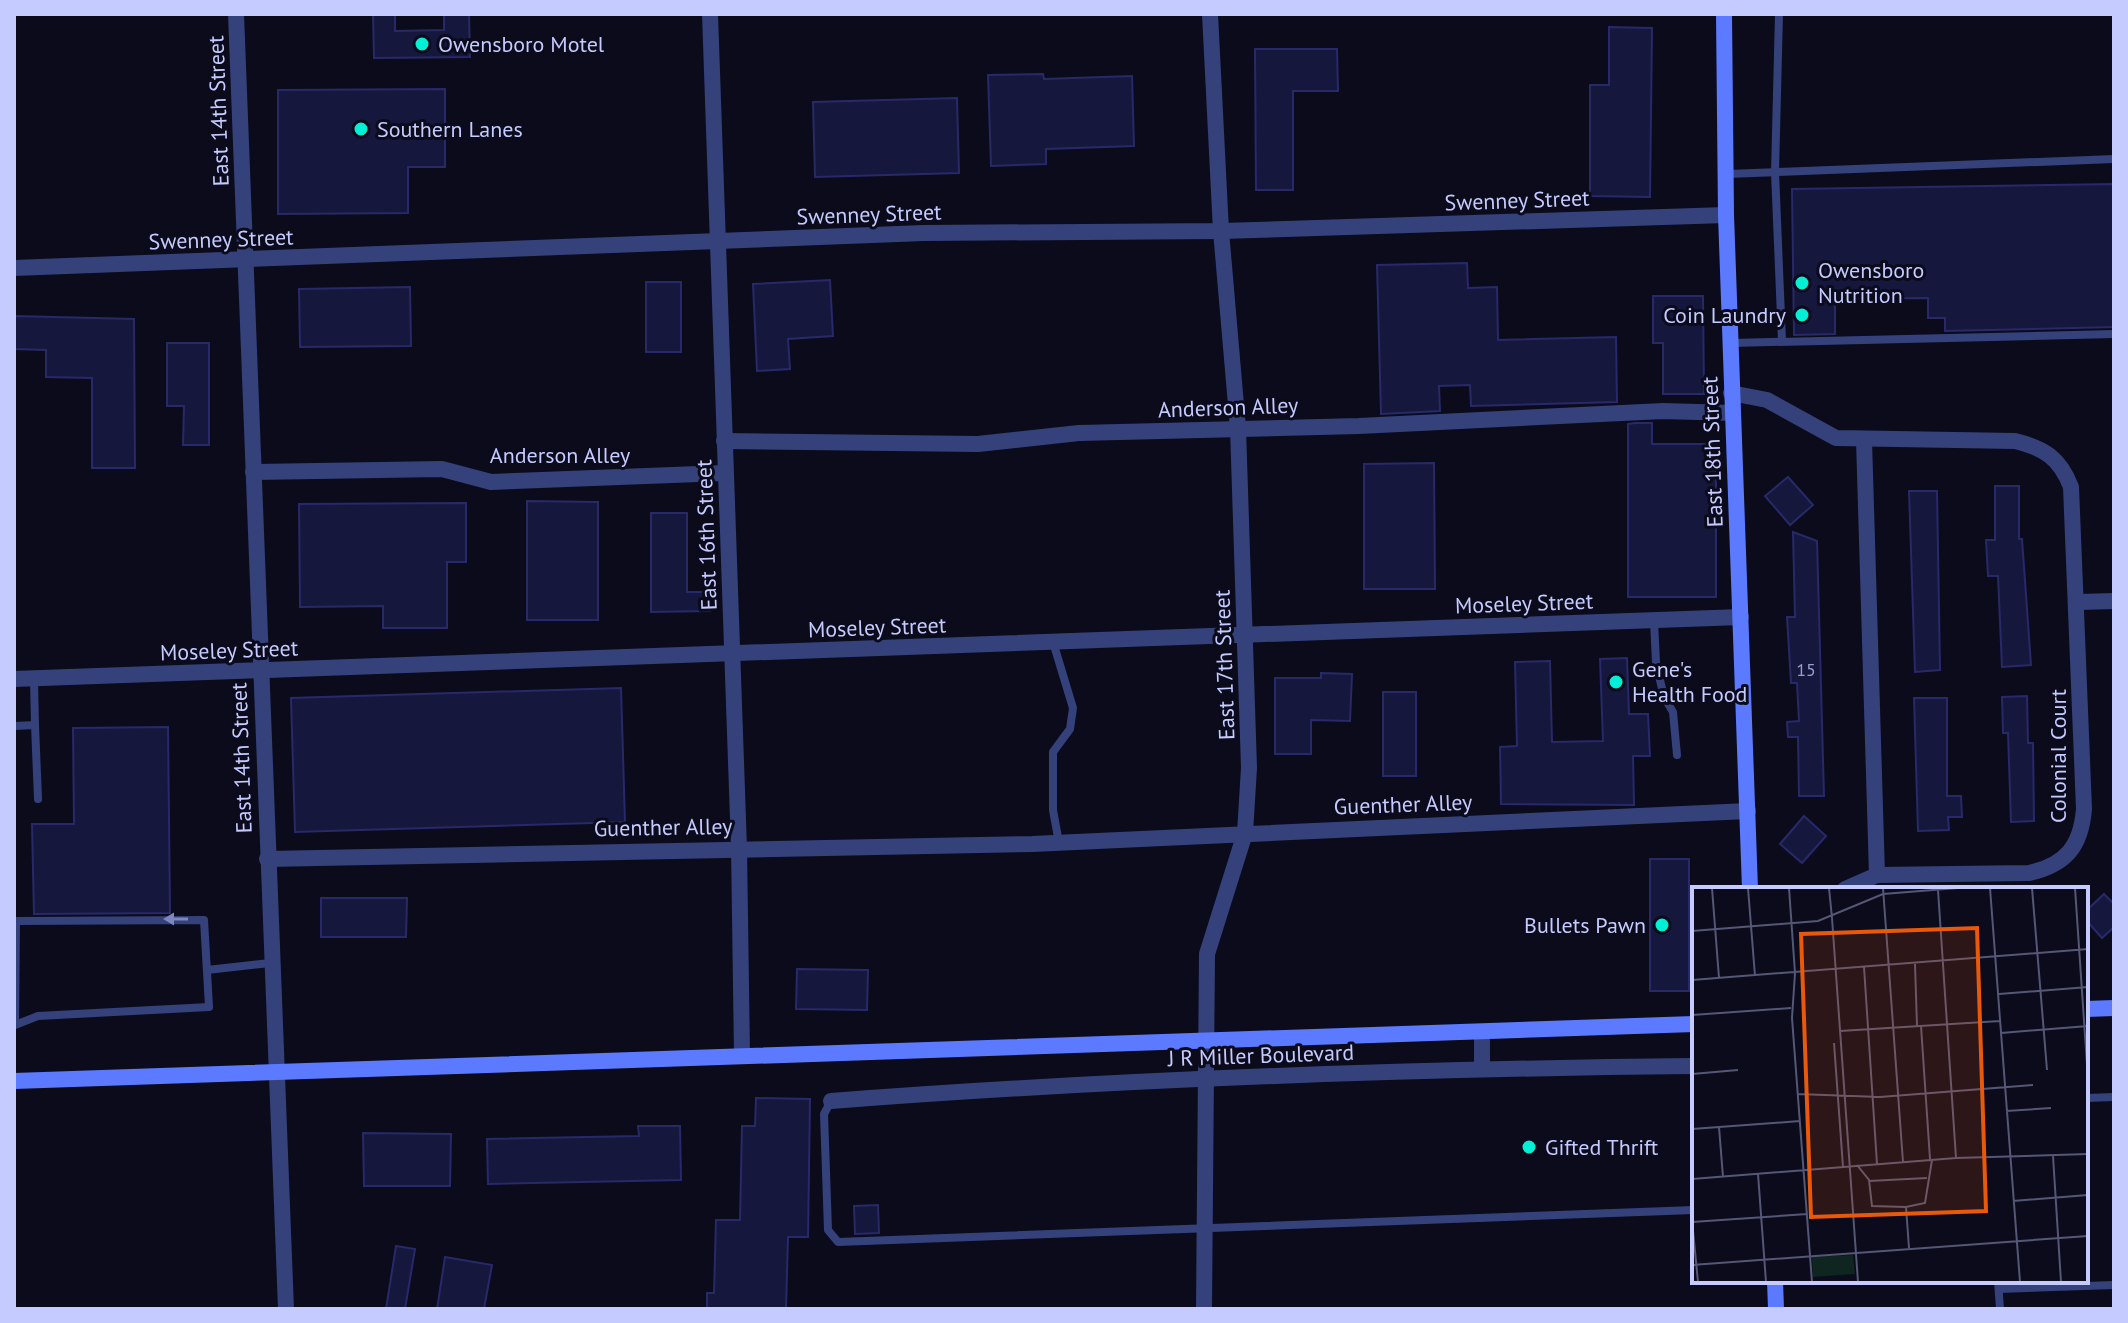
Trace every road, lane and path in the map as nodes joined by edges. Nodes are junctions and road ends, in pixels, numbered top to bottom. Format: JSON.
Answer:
{"nodes":[{"id":1,"x":236,"y":14,"type":"edge"},
{"id":2,"x":710,"y":14,"type":"edge"},
{"id":3,"x":1210,"y":14,"type":"edge"},
{"id":4,"x":1724,"y":14,"type":"edge"},
{"id":5,"x":1779,"y":14,"type":"edge"},
{"id":6,"x":2114,"y":159,"type":"edge"},
{"id":7,"x":1775,"y":172,"type":"junction"},
{"id":8,"x":1727,"y":174,"type":"junction"},
{"id":9,"x":1726,"y":215,"type":"junction"},
{"id":10,"x":1221,"y":231,"type":"junction"},
{"id":11,"x":717,"y":243,"type":"junction"},
{"id":12,"x":245,"y":261,"type":"junction"},
{"id":13,"x":14,"y":268,"type":"edge"},
{"id":14,"x":2114,"y":334,"type":"edge"},
{"id":15,"x":1782,"y":341,"type":"junction"},
{"id":16,"x":1731,"y":343,"type":"junction"},
{"id":17,"x":1731,"y":393,"type":"junction"},
{"id":18,"x":1733,"y":413,"type":"junction"},
{"id":19,"x":1238,"y":428,"type":"junction"},
{"id":20,"x":1864,"y":440,"type":"junction"},
{"id":21,"x":724,"y":441,"type":"junction"},
{"id":22,"x":253,"y":472,"type":"junction"},
{"id":23,"x":725,"y":473,"type":"junction"},
{"id":24,"x":2114,"y":601,"type":"edge"},
{"id":25,"x":2078,"y":602,"type":"junction"},
{"id":26,"x":1741,"y":617,"type":"junction"},
{"id":27,"x":1654,"y":620,"type":"junction"},
{"id":28,"x":1245,"y":635,"type":"junction"},
{"id":29,"x":1053,"y":642,"type":"junction"},
{"id":30,"x":733,"y":654,"type":"junction"},
{"id":31,"x":260,"y":670,"type":"junction"},
{"id":32,"x":14,"y":679,"type":"edge"},
{"id":33,"x":34,"y":679,"type":"junction"},
{"id":34,"x":35,"y":725,"type":"junction"},
{"id":35,"x":14,"y":726,"type":"edge"},
{"id":36,"x":1677,"y":755,"type":"dead end"},
{"id":37,"x":38,"y":799,"type":"dead end"},
{"id":38,"x":1748,"y":811,"type":"junction"},
{"id":39,"x":1245,"y":833,"type":"junction"},
{"id":40,"x":1059,"y":843,"type":"junction"},
{"id":41,"x":739,"y":848,"type":"junction"},
{"id":42,"x":267,"y":859,"type":"junction"},
{"id":43,"x":1877,"y":875,"type":"junction"},
{"id":44,"x":1750,"y":887,"type":"edge"},
{"id":45,"x":1850,"y":887,"type":"edge"},
{"id":46,"x":270,"y":963,"type":"junction"},
{"id":47,"x":207,"y":970,"type":"junction"},
{"id":48,"x":2114,"y":1008,"type":"edge"},
{"id":49,"x":2088,"y":1009,"type":"edge"},
{"id":50,"x":1692,"y":1024,"type":"edge"},
{"id":51,"x":15,"y":1025,"type":"edge"},
{"id":52,"x":1482,"y":1033,"type":"junction"},
{"id":53,"x":1205,"y":1043,"type":"junction"},
{"id":54,"x":742,"y":1055,"type":"junction"},
{"id":55,"x":1692,"y":1066,"type":"edge"},
{"id":56,"x":1482,"y":1068,"type":"junction"},
{"id":57,"x":274,"y":1073,"type":"junction"},
{"id":58,"x":1205,"y":1079,"type":"junction"},
{"id":59,"x":14,"y":1081,"type":"edge"},
{"id":60,"x":2114,"y":1097,"type":"edge"},
{"id":61,"x":2088,"y":1098,"type":"edge"},
{"id":62,"x":831,"y":1101,"type":"joint"},
{"id":63,"x":1692,"y":1210,"type":"edge"},
{"id":64,"x":1205,"y":1229,"type":"junction"},
{"id":65,"x":1775,"y":1283,"type":"edge"},
{"id":66,"x":1999,"y":1285,"type":"edge"},
{"id":67,"x":2114,"y":1285,"type":"edge"},
{"id":68,"x":286,"y":1309,"type":"edge"},
{"id":69,"x":1204,"y":1309,"type":"edge"},
{"id":70,"x":1776,"y":1309,"type":"edge"},
{"id":71,"x":2000,"y":1309,"type":"edge"}],
"edges":[{"from":1,"to":12,"type":"street","name":"East 14th Street"},
{"from":2,"to":11,"type":"street","name":"East 16th Street"},
{"from":3,"to":10,"type":"street","name":"East 17th Street"},
{"from":4,"to":8,"type":"street","name":"East 18th Street"},
{"from":5,"to":7,"type":"lane"},
{"from":6,"to":7,"type":"lane"},
{"from":7,"to":8,"type":"lane"},
{"from":7,"to":15,"type":"lane"},
{"from":8,"to":9,"type":"street","name":"East 18th Street"},
{"from":9,"to":10,"type":"street","name":"Swenney Street"},
{"from":9,"to":16,"type":"street","name":"East 18th Street"},
{"from":10,"to":11,"type":"street","name":"Swenney Street"},
{"from":10,"to":19,"type":"street","name":"East 17th Street"},
{"from":11,"to":12,"type":"street","name":"Swenney Street"},
{"from":11,"to":21,"type":"street","name":"East 16th Street"},
{"from":12,"to":13,"type":"street","name":"Swenney Street"},
{"from":12,"to":22,"type":"street","name":"East 14th Street"},
{"from":14,"to":15,"type":"lane"},
{"from":15,"to":16,"type":"lane"},
{"from":16,"to":17,"type":"street","name":"East 18th Street"},
{"from":17,"to":18,"type":"street","name":"East 18th Street"},
{"from":17,"to":20,"type":"street","name":"Colonial Court"},
{"from":18,"to":19,"type":"street","name":"Anderson Alley"},
{"from":18,"to":26,"type":"street","name":"East 18th Street"},
{"from":19,"to":21,"type":"street","name":"Anderson Alley"},
{"from":19,"to":28,"type":"street","name":"East 17th Street"},
{"from":20,"to":25,"type":"street","name":"Colonial Court"},
{"from":20,"to":43,"type":"street"},
{"from":21,"to":23,"type":"street","name":"East 16th Street"},
{"from":22,"to":23,"type":"street","name":"Anderson Alley"},
{"from":22,"to":31,"type":"street","name":"East 14th Street"},
{"from":23,"to":30,"type":"street","name":"East 16th Street"},
{"from":24,"to":25,"type":"street"},
{"from":25,"to":43,"type":"street","name":"Colonial Court"},
{"from":26,"to":27,"type":"street","name":"Moseley Street"},
{"from":26,"to":38,"type":"street","name":"East 18th Street"},
{"from":27,"to":28,"type":"street","name":"Moseley Street"},
{"from":27,"to":36,"type":"lane"},
{"from":28,"to":29,"type":"street","name":"Moseley Street"},
{"from":28,"to":39,"type":"street","name":"East 17th Street"},
{"from":29,"to":30,"type":"street","name":"Moseley Street"},
{"from":29,"to":40,"type":"lane"},
{"from":30,"to":31,"type":"street","name":"Moseley Street"},
{"from":30,"to":41,"type":"street","name":"East 16th Street"},
{"from":31,"to":33,"type":"street","name":"Moseley Street"},
{"from":31,"to":42,"type":"street","name":"East 14th Street"},
{"from":32,"to":33,"type":"street","name":"Moseley Street"},
{"from":33,"to":34,"type":"lane"},
{"from":34,"to":35,"type":"lane"},
{"from":34,"to":37,"type":"lane"},
{"from":38,"to":39,"type":"street","name":"Guenther Alley"},
{"from":38,"to":44,"type":"street","name":"East 18th Street"},
{"from":39,"to":40,"type":"street","name":"Guenther Alley"},
{"from":39,"to":53,"type":"street","name":"East 17th Street"},
{"from":40,"to":41,"type":"street","name":"Guenther Alley"},
{"from":41,"to":42,"type":"street","name":"Guenther Alley"},
{"from":41,"to":54,"type":"street","name":"East 16th Street"},
{"from":42,"to":46,"type":"street","name":"East 14th Street"},
{"from":43,"to":45,"type":"street","name":"Colonial Court"},
{"from":46,"to":47,"type":"lane"},
{"from":46,"to":57,"type":"street","name":"East 14th Street"},
{"from":47,"to":51,"type":"lane"},
{"from":47,"to":51,"type":"lane","one_way":true},
{"from":48,"to":49,"type":"street"},
{"from":50,"to":52,"type":"street"},
{"from":52,"to":53,"type":"street"},
{"from":52,"to":56,"type":"street"},
{"from":53,"to":54,"type":"street"},
{"from":53,"to":58,"type":"street","name":"East 17th Street"},
{"from":54,"to":57,"type":"street"},
{"from":55,"to":56,"type":"street","name":"J R Miller Boulevard"},
{"from":56,"to":58,"type":"street","name":"J R Miller Boulevard"},
{"from":57,"to":59,"type":"street"},
{"from":57,"to":68,"type":"street","name":"East 14th Street"},
{"from":58,"to":62,"type":"street","name":"J R Miller Boulevard"},
{"from":58,"to":64,"type":"street","name":"East 17th Street"},
{"from":60,"to":61,"type":"lane"},
{"from":62,"to":64,"type":"lane"},
{"from":63,"to":64,"type":"lane"},
{"from":64,"to":69,"type":"street","name":"East 17th Street"},
{"from":65,"to":70,"type":"street"},
{"from":66,"to":67,"type":"lane"},
{"from":66,"to":71,"type":"lane"}]}
